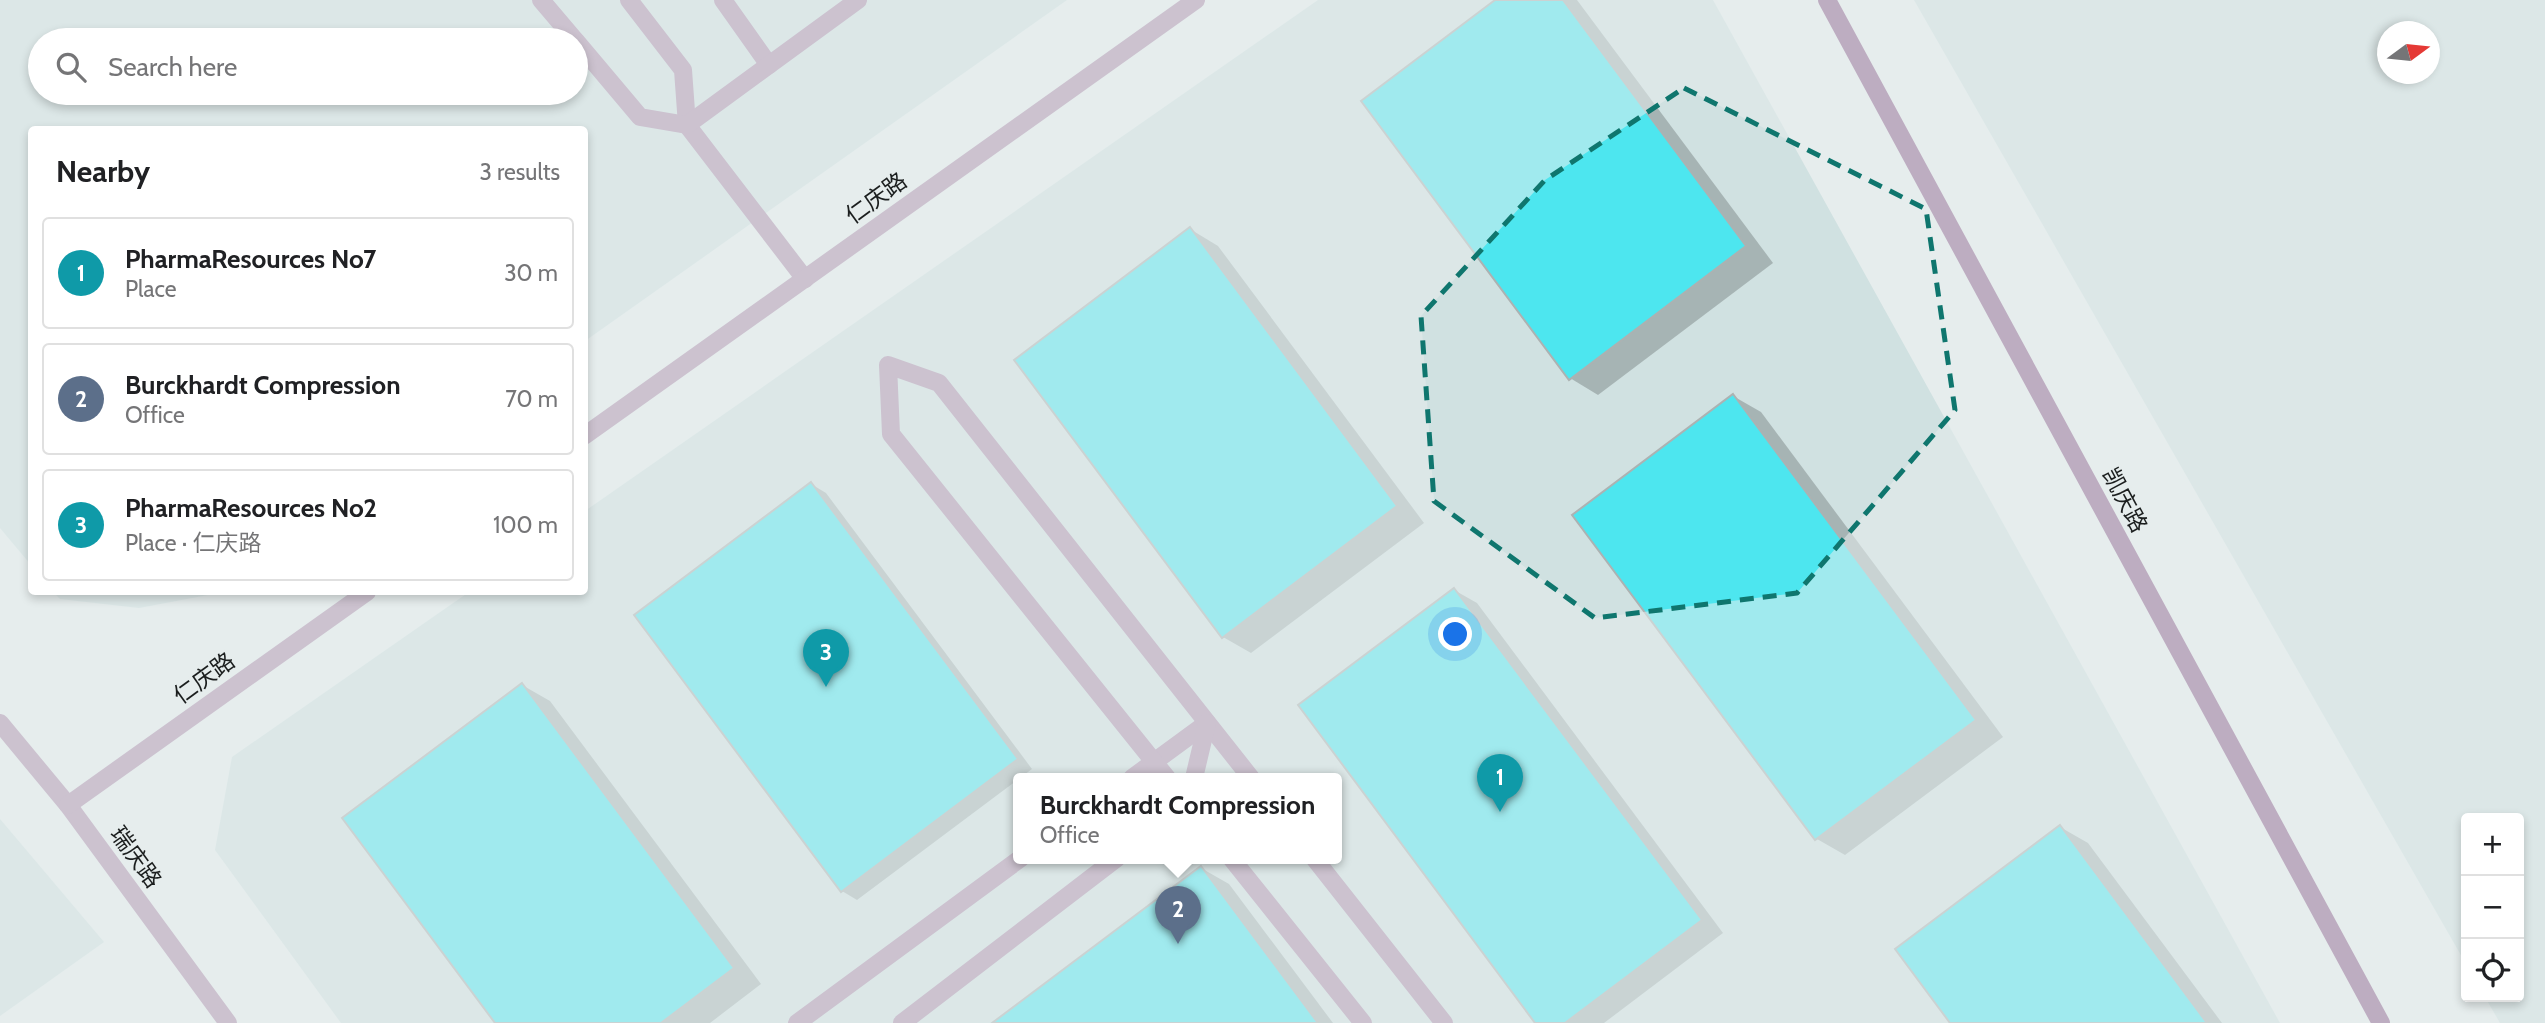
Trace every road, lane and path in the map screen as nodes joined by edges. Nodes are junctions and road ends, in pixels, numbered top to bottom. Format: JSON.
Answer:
{"nodes":[{"id":1,"x":541,"y":0,"type":"edge"},
{"id":2,"x":629,"y":0,"type":"edge"},
{"id":3,"x":723,"y":0,"type":"edge"},
{"id":4,"x":858,"y":0,"type":"edge"},
{"id":5,"x":1196,"y":0,"type":"edge"},
{"id":6,"x":1827,"y":0,"type":"edge"},
{"id":7,"x":564,"y":28,"type":"edge"},
{"id":8,"x":588,"y":56,"type":"edge"},
{"id":9,"x":769,"y":65,"type":"junction"},
{"id":10,"x":687,"y":125,"type":"junction"},
{"id":11,"x":805,"y":279,"type":"junction"},
{"id":12,"x":588,"y":433,"type":"edge"},
{"id":13,"x":363,"y":595,"type":"edge"},
{"id":14,"x":0,"y":723,"type":"edge"},
{"id":15,"x":1207,"y":723,"type":"junction"},
{"id":16,"x":1154,"y":762,"type":"junction"},
{"id":17,"x":1139,"y":773,"type":"edge"},
{"id":18,"x":1163,"y":773,"type":"edge"},
{"id":19,"x":1195,"y":773,"type":"edge"},
{"id":20,"x":1247,"y":773,"type":"edge"},
{"id":21,"x":68,"y":805,"type":"junction"},
{"id":22,"x":1013,"y":864,"type":"edge"},
{"id":23,"x":1109,"y":864,"type":"edge"},
{"id":24,"x":1236,"y":864,"type":"edge"},
{"id":25,"x":1319,"y":864,"type":"edge"},
{"id":26,"x":228,"y":1023,"type":"edge"},
{"id":27,"x":797,"y":1023,"type":"edge"},
{"id":28,"x":902,"y":1023,"type":"edge"},
{"id":29,"x":1363,"y":1023,"type":"edge"},
{"id":30,"x":1444,"y":1023,"type":"edge"},
{"id":31,"x":2381,"y":1023,"type":"edge"}],
"edges":[{"from":1,"to":7,"type":"street"},
{"from":2,"to":10,"type":"street"},
{"from":3,"to":9,"type":"street"},
{"from":4,"to":9,"type":"street"},
{"from":5,"to":11,"type":"street","name":"仁庆路"},
{"from":6,"to":31,"type":"street","name":"凯庆路"},
{"from":8,"to":10,"type":"street"},
{"from":9,"to":10,"type":"street"},
{"from":10,"to":11,"type":"street"},
{"from":11,"to":12,"type":"street","name":"仁庆路"},
{"from":13,"to":21,"type":"street","name":"仁庆路"},
{"from":14,"to":21,"type":"street","name":"瑞庆路"},
{"from":15,"to":16,"type":"street"},
{"from":15,"to":16,"type":"street"},
{"from":15,"to":19,"type":"street"},
{"from":15,"to":20,"type":"street"},
{"from":16,"to":17,"type":"street"},
{"from":16,"to":18,"type":"street"},
{"from":21,"to":26,"type":"street","name":"瑞庆路"},
{"from":22,"to":27,"type":"street"},
{"from":23,"to":28,"type":"street"},
{"from":24,"to":29,"type":"street"},
{"from":25,"to":30,"type":"street"}]}
